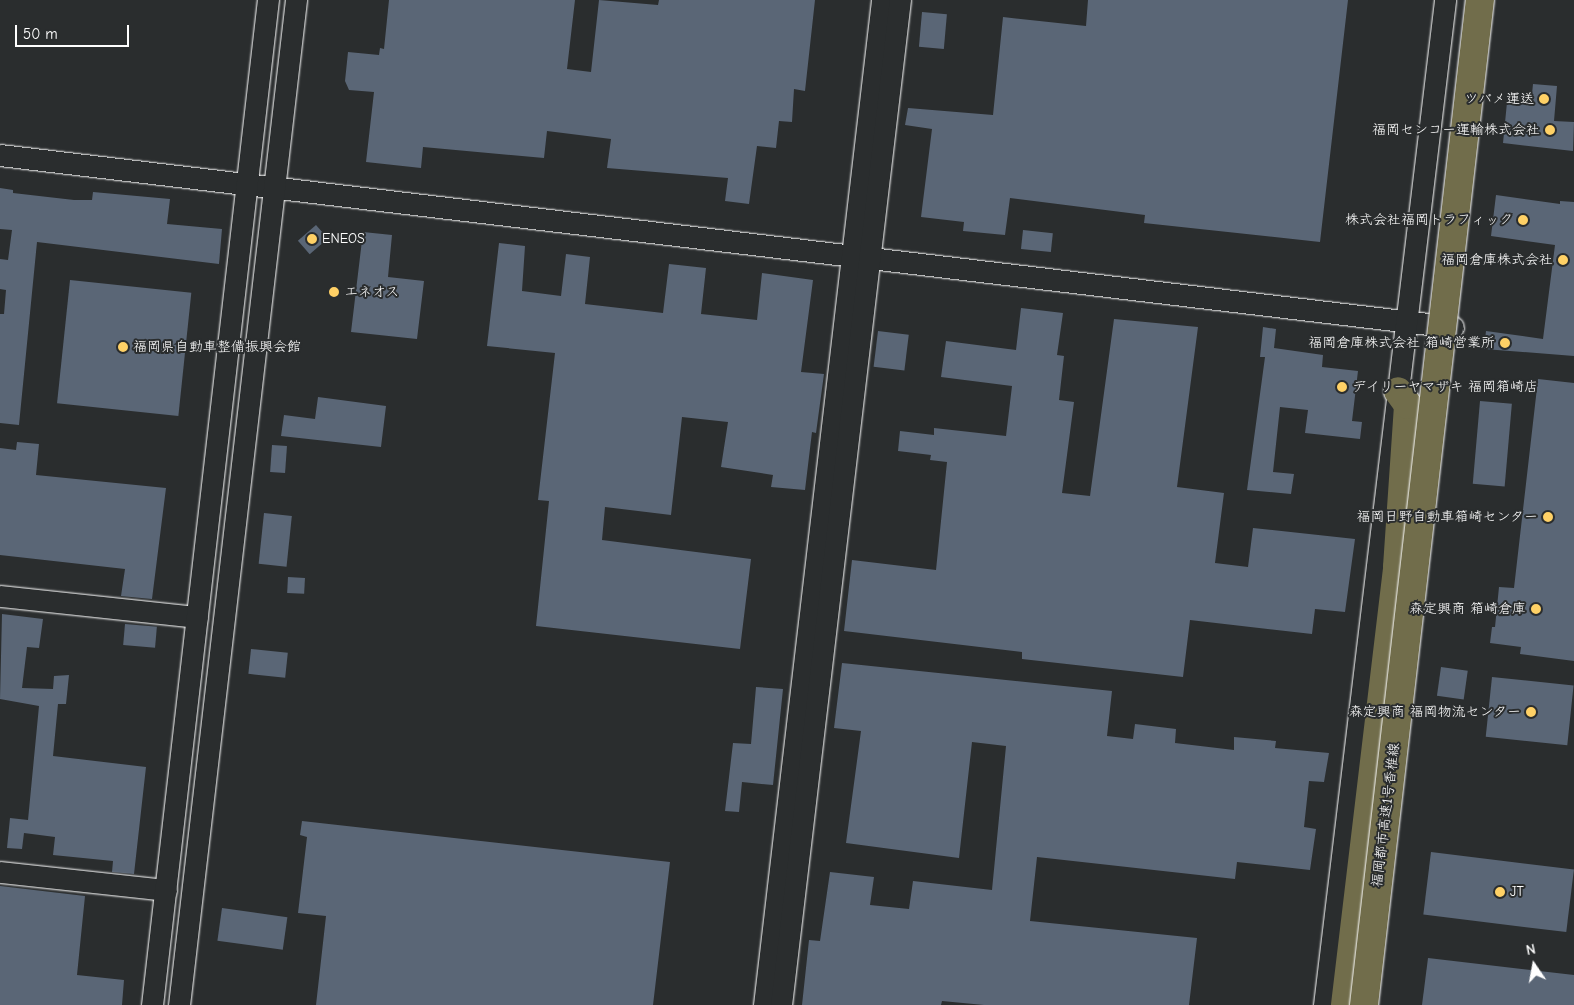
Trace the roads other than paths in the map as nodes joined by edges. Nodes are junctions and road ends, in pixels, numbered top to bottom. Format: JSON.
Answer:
{"nodes":[{"id":1,"x":268,"y":0,"type":"edge"},
{"id":2,"x":296,"y":0,"type":"edge"},
{"id":3,"x":882,"y":0,"type":"edge"},
{"id":4,"x":900,"y":0,"type":"edge"},
{"id":5,"x":1445,"y":0,"type":"edge"},
{"id":6,"x":1480,"y":0,"type":"edge"},
{"id":7,"x":1487,"y":0,"type":"edge"},
{"id":8,"x":0,"y":155,"type":"edge"},
{"id":9,"x":247,"y":186,"type":"junction"},
{"id":10,"x":275,"y":186,"type":"junction"},
{"id":11,"x":860,"y":256,"type":"junction"},
{"id":12,"x":1406,"y":319,"type":"junction"},
{"id":13,"x":1453,"y":327,"type":"junction"},
{"id":14,"x":1398,"y":391,"type":"junction"},
{"id":15,"x":0,"y":596,"type":"edge"},
{"id":16,"x":197,"y":617,"type":"junction"},
{"id":17,"x":0,"y":872,"type":"edge"},
{"id":18,"x":166,"y":890,"type":"junction"},
{"id":19,"x":152,"y":1005,"type":"edge"},
{"id":20,"x":180,"y":1005,"type":"edge"},
{"id":21,"x":764,"y":1005,"type":"edge"},
{"id":22,"x":781,"y":1005,"type":"edge"},
{"id":23,"x":1324,"y":1005,"type":"edge"},
{"id":24,"x":1345,"y":1005,"type":"edge"},
{"id":25,"x":1364,"y":1005,"type":"edge"},
{"id":26,"x":1372,"y":1005,"type":"edge"}],
"edges":[{"from":1,"to":9,"type":"street"},
{"from":2,"to":10,"type":"street"},
{"from":3,"to":11,"type":"street"},
{"from":4,"to":11,"type":"street"},
{"from":5,"to":12,"type":"street"},
{"from":6,"to":25,"type":"highway","name":"福岡都市高速1号香椎線","bridge":true},
{"from":7,"to":13,"type":"street"},
{"from":7,"to":26,"type":"highway","name":"福岡都市高速1号香椎線"},
{"from":8,"to":9,"type":"street"},
{"from":9,"to":10,"type":"street"},
{"from":9,"to":16,"type":"street"},
{"from":10,"to":11,"type":"street"},
{"from":10,"to":20,"type":"street"},
{"from":11,"to":12,"type":"street"},
{"from":11,"to":21,"type":"street"},
{"from":11,"to":22,"type":"street"},
{"from":12,"to":13,"type":"street"},
{"from":12,"to":14,"type":"street"},
{"from":13,"to":26,"type":"street"},
{"from":14,"to":23,"type":"street"},
{"from":14,"to":24,"type":"highway"},
{"from":15,"to":16,"type":"street"},
{"from":16,"to":18,"type":"street"},
{"from":17,"to":18,"type":"street"},
{"from":18,"to":19,"type":"street"}]}
